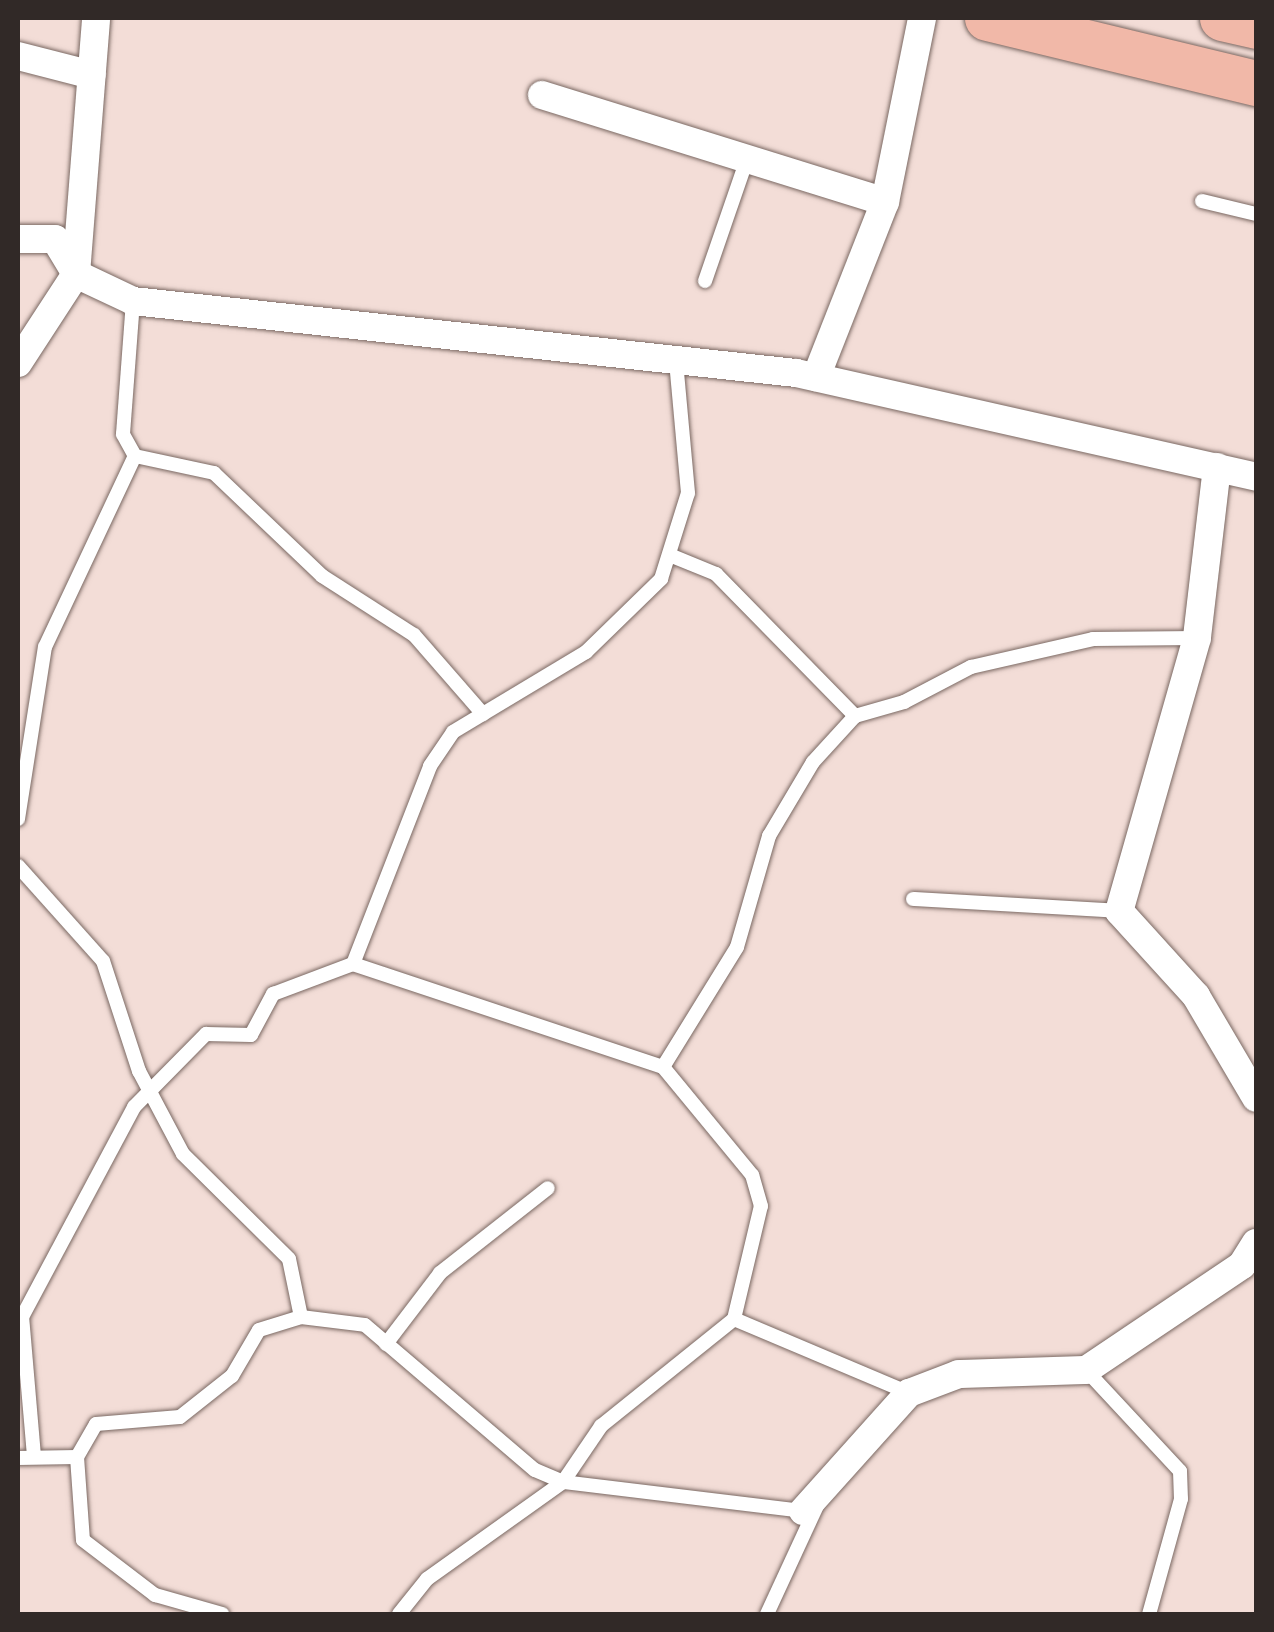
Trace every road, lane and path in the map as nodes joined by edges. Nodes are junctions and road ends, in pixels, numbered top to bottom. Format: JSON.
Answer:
{"nodes":[{"id":1,"x":96,"y":18,"type":"edge"},
{"id":2,"x":922,"y":18,"type":"edge"},
{"id":3,"x":987,"y":18,"type":"edge"},
{"id":4,"x":1222,"y":18,"type":"edge"},
{"id":5,"x":1256,"y":26,"type":"edge"},
{"id":6,"x":18,"y":56,"type":"edge"},
{"id":7,"x":92,"y":74,"type":"junction"},
{"id":8,"x":1256,"y":82,"type":"edge"},
{"id":9,"x":542,"y":95,"type":"dead end"},
{"id":10,"x":748,"y":159,"type":"junction"},
{"id":11,"x":1202,"y":201,"type":"dead end"},
{"id":12,"x":885,"y":202,"type":"junction"},
{"id":13,"x":1256,"y":214,"type":"edge"},
{"id":14,"x":18,"y":239,"type":"edge"},
{"id":15,"x":76,"y":274,"type":"junction"},
{"id":16,"x":705,"y":282,"type":"dead end"},
{"id":17,"x":133,"y":302,"type":"junction"},
{"id":18,"x":676,"y":361,"type":"junction"},
{"id":19,"x":18,"y":363,"type":"edge"},
{"id":20,"x":816,"y":376,"type":"junction"},
{"id":21,"x":135,"y":456,"type":"junction"},
{"id":22,"x":1216,"y":467,"type":"junction"},
{"id":23,"x":1256,"y":477,"type":"edge"},
{"id":24,"x":672,"y":556,"type":"junction"},
{"id":25,"x":1196,"y":638,"type":"junction"},
{"id":26,"x":483,"y":714,"type":"junction"},
{"id":27,"x":855,"y":716,"type":"junction"},
{"id":28,"x":18,"y":819,"type":"edge"},
{"id":29,"x":18,"y":866,"type":"edge"},
{"id":30,"x":913,"y":899,"type":"dead end"},
{"id":31,"x":1119,"y":911,"type":"junction"},
{"id":32,"x":353,"y":964,"type":"junction"},
{"id":33,"x":664,"y":1067,"type":"junction"},
{"id":34,"x":153,"y":1088,"type":"junction"},
{"id":35,"x":1256,"y":1098,"type":"edge"},
{"id":36,"x":548,"y":1188,"type":"dead end"},
{"id":37,"x":1252,"y":1259,"type":"edge"},
{"id":38,"x":301,"y":1317,"type":"junction"},
{"id":39,"x":734,"y":1319,"type":"junction"},
{"id":40,"x":386,"y":1344,"type":"junction"},
{"id":41,"x":1086,"y":1370,"type":"junction"},
{"id":42,"x":909,"y":1393,"type":"junction"},
{"id":43,"x":34,"y":1456,"type":"junction"},
{"id":44,"x":78,"y":1457,"type":"junction"},
{"id":45,"x":18,"y":1458,"type":"edge"},
{"id":46,"x":564,"y":1482,"type":"junction"},
{"id":47,"x":812,"y":1504,"type":"junction"},
{"id":48,"x":222,"y":1614,"type":"edge"},
{"id":49,"x":399,"y":1614,"type":"edge"},
{"id":50,"x":767,"y":1614,"type":"edge"},
{"id":51,"x":1149,"y":1614,"type":"edge"}],
"edges":[{"from":1,"to":7,"type":"street"},
{"from":2,"to":12,"type":"street"},
{"from":3,"to":8,"type":"main road"},
{"from":4,"to":5,"type":"main road"},
{"from":6,"to":7,"type":"street"},
{"from":7,"to":15,"type":"street"},
{"from":9,"to":10,"type":"street"},
{"from":10,"to":12,"type":"street"},
{"from":10,"to":16,"type":"lane"},
{"from":11,"to":13,"type":"lane"},
{"from":12,"to":20,"type":"street"},
{"from":14,"to":15,"type":"street"},
{"from":15,"to":17,"type":"street"},
{"from":15,"to":19,"type":"street"},
{"from":17,"to":18,"type":"street"},
{"from":17,"to":21,"type":"lane"},
{"from":18,"to":20,"type":"street"},
{"from":18,"to":24,"type":"lane"},
{"from":20,"to":22,"type":"street"},
{"from":21,"to":26,"type":"lane"},
{"from":21,"to":28,"type":"lane"},
{"from":22,"to":23,"type":"street"},
{"from":22,"to":25,"type":"street"},
{"from":24,"to":26,"type":"lane"},
{"from":24,"to":27,"type":"lane"},
{"from":25,"to":27,"type":"lane"},
{"from":25,"to":31,"type":"street"},
{"from":26,"to":32,"type":"lane"},
{"from":27,"to":33,"type":"lane"},
{"from":29,"to":34,"type":"lane"},
{"from":30,"to":31,"type":"lane"},
{"from":31,"to":35,"type":"street"},
{"from":32,"to":33,"type":"lane"},
{"from":32,"to":34,"type":"lane"},
{"from":33,"to":39,"type":"lane"},
{"from":34,"to":38,"type":"lane"},
{"from":34,"to":43,"type":"lane"},
{"from":36,"to":40,"type":"lane"},
{"from":37,"to":41,"type":"street"},
{"from":38,"to":40,"type":"lane"},
{"from":38,"to":44,"type":"lane"},
{"from":39,"to":42,"type":"lane"},
{"from":39,"to":46,"type":"lane"},
{"from":40,"to":46,"type":"lane"},
{"from":41,"to":42,"type":"street"},
{"from":41,"to":51,"type":"lane"},
{"from":42,"to":47,"type":"street"},
{"from":43,"to":44,"type":"lane"},
{"from":43,"to":45,"type":"lane"},
{"from":44,"to":48,"type":"lane"},
{"from":46,"to":47,"type":"lane"},
{"from":46,"to":49,"type":"lane"},
{"from":47,"to":50,"type":"lane"}]}
